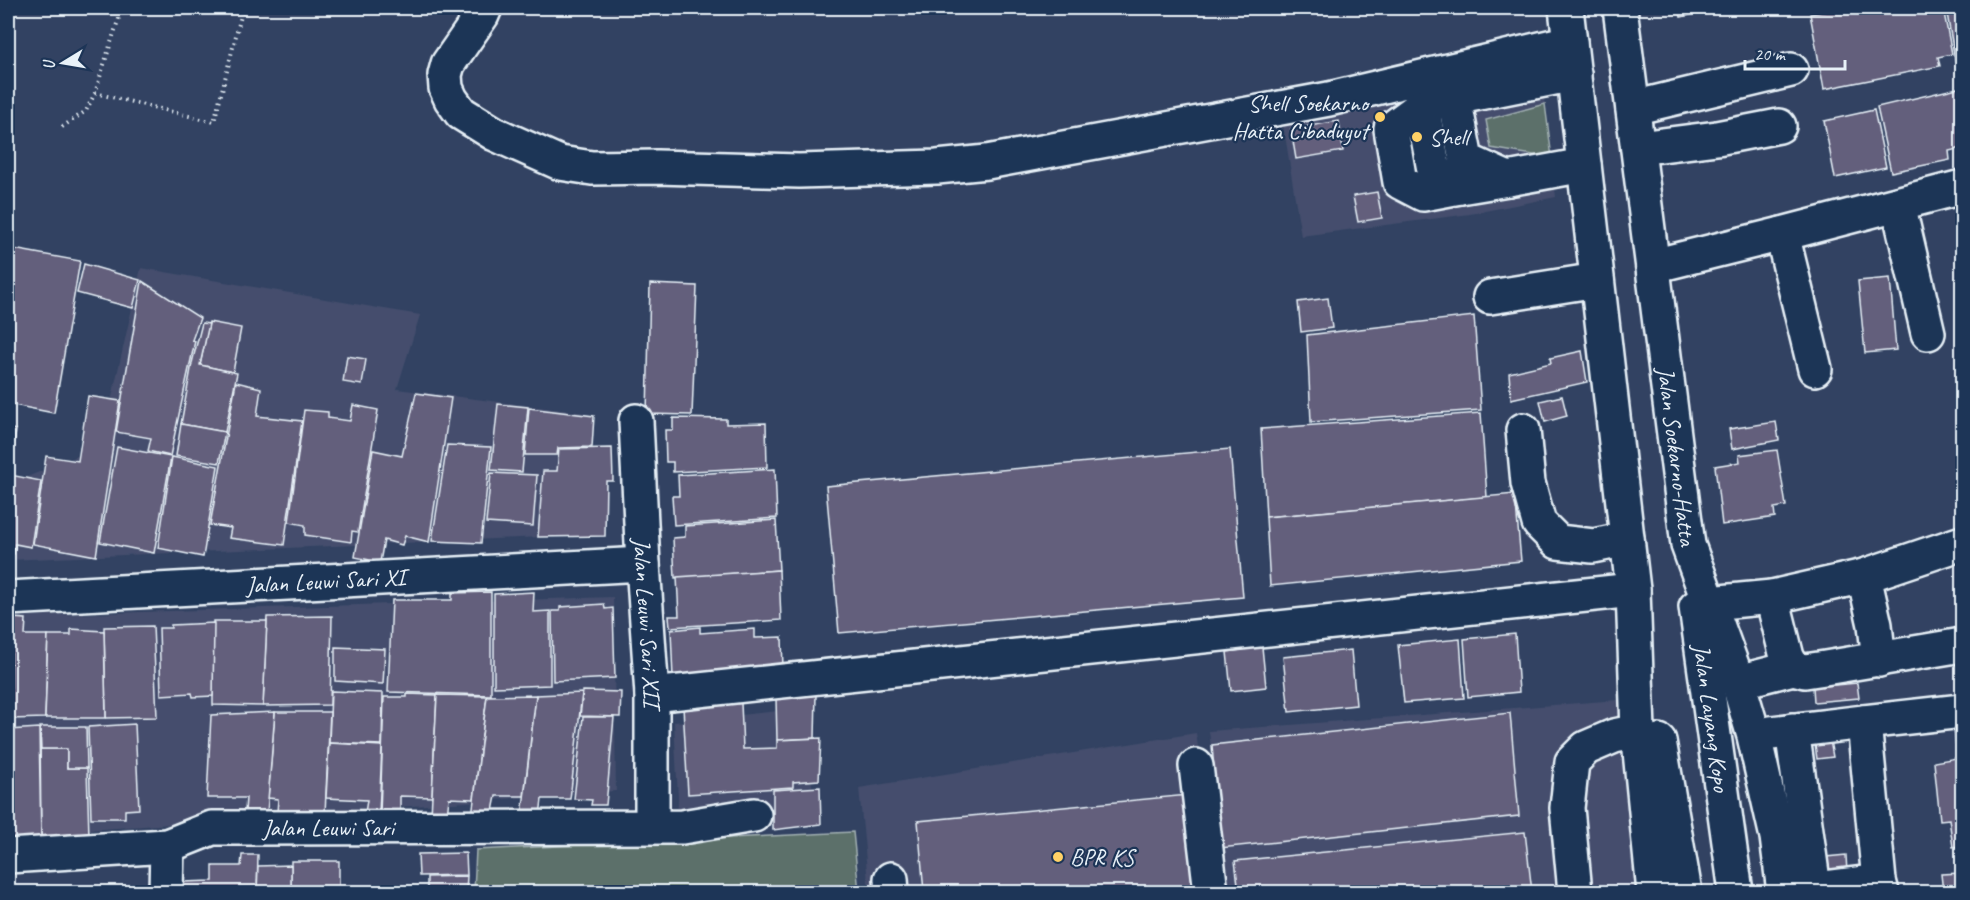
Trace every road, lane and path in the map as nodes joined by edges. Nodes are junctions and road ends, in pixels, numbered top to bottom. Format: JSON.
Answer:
{"nodes":[{"id":1,"x":123,"y":8,"type":"edge"},
{"id":2,"x":243,"y":8,"type":"edge"},
{"id":3,"x":484,"y":8,"type":"edge"},
{"id":4,"x":1566,"y":8,"type":"edge"},
{"id":5,"x":1620,"y":8,"type":"edge"},
{"id":6,"x":1569,"y":42,"type":"junction"},
{"id":7,"x":1791,"y":69,"type":"dead end"},
{"id":8,"x":1574,"y":74,"type":"junction"},
{"id":9,"x":95,"y":93,"type":"junction"},
{"id":10,"x":1454,"y":98,"type":"junction"},
{"id":11,"x":1633,"y":108,"type":"junction"},
{"id":12,"x":1779,"y":126,"type":"dead end"},
{"id":13,"x":62,"y":127,"type":"dead end"},
{"id":14,"x":1638,"y":148,"type":"junction"},
{"id":15,"x":1584,"y":165,"type":"junction"},
{"id":16,"x":1508,"y":179,"type":"junction"},
{"id":17,"x":1962,"y":187,"type":"edge"},
{"id":18,"x":1898,"y":204,"type":"junction"},
{"id":19,"x":1782,"y":234,"type":"junction"},
{"id":20,"x":1653,"y":266,"type":"junction"},
{"id":21,"x":1597,"y":280,"type":"junction"},
{"id":22,"x":1490,"y":297,"type":"dead end"},
{"id":23,"x":1928,"y":333,"type":"dead end"},
{"id":24,"x":1815,"y":369,"type":"dead end"},
{"id":25,"x":636,"y":421,"type":"dead end"},
{"id":26,"x":1523,"y":430,"type":"dead end"},
{"id":27,"x":1627,"y":538,"type":"junction"},
{"id":28,"x":1688,"y":545,"type":"junction"},
{"id":29,"x":1960,"y":546,"type":"edge"},
{"id":30,"x":643,"y":564,"type":"junction"},
{"id":31,"x":1864,"y":576,"type":"junction"},
{"id":32,"x":1633,"y":590,"type":"junction"},
{"id":33,"x":1772,"y":597,"type":"junction"},
{"id":34,"x":8,"y":598,"type":"edge"},
{"id":35,"x":1710,"y":603,"type":"junction"},
{"id":36,"x":1962,"y":645,"type":"edge"},
{"id":37,"x":1879,"y":660,"type":"junction"},
{"id":38,"x":1793,"y":668,"type":"junction"},
{"id":39,"x":1738,"y":682,"type":"junction"},
{"id":40,"x":652,"y":695,"type":"junction"},
{"id":41,"x":1962,"y":711,"type":"edge"},
{"id":42,"x":1864,"y":722,"type":"junction"},
{"id":43,"x":1792,"y":730,"type":"junction"},
{"id":44,"x":1638,"y":731,"type":"junction"},
{"id":45,"x":1754,"y":736,"type":"junction"},
{"id":46,"x":1196,"y":766,"type":"dead end"},
{"id":47,"x":754,"y":815,"type":"dead end"},
{"id":48,"x":652,"y":826,"type":"junction"},
{"id":49,"x":167,"y":846,"type":"junction"},
{"id":50,"x":8,"y":856,"type":"edge"},
{"id":51,"x":1880,"y":887,"type":"edge"},
{"id":52,"x":1796,"y":891,"type":"edge"},
{"id":53,"x":166,"y":892,"type":"edge"},
{"id":54,"x":1211,"y":892,"type":"edge"},
{"id":55,"x":1575,"y":892,"type":"edge"},
{"id":56,"x":1654,"y":892,"type":"edge"},
{"id":57,"x":1685,"y":892,"type":"edge"},
{"id":58,"x":1736,"y":892,"type":"edge"}],
"edges":[{"from":1,"to":9,"type":"path"},
{"from":2,"to":9,"type":"path"},
{"from":3,"to":6,"type":"main road"},
{"from":4,"to":6,"type":"main road"},
{"from":5,"to":11,"type":"main road","name":"Jalan Soekarno-Hatta"},
{"from":6,"to":8,"type":"main road"},
{"from":7,"to":11,"type":"main road"},
{"from":8,"to":10,"type":"main road"},
{"from":8,"to":15,"type":"main road"},
{"from":9,"to":13,"type":"path"},
{"from":10,"to":16,"type":"main road"},
{"from":10,"to":16,"type":"main road"},
{"from":11,"to":14,"type":"main road","name":"Jalan Soekarno-Hatta"},
{"from":12,"to":14,"type":"main road"},
{"from":14,"to":20,"type":"main road","name":"Jalan Soekarno-Hatta"},
{"from":15,"to":16,"type":"main road"},
{"from":15,"to":21,"type":"main road"},
{"from":17,"to":18,"type":"main road"},
{"from":18,"to":19,"type":"main road"},
{"from":18,"to":23,"type":"main road"},
{"from":19,"to":20,"type":"main road"},
{"from":19,"to":24,"type":"main road"},
{"from":20,"to":28,"type":"main road","name":"Jalan Soekarno-Hatta"},
{"from":21,"to":22,"type":"main road"},
{"from":21,"to":27,"type":"main road"},
{"from":25,"to":30,"type":"main road","name":"Jalan Leuwi Sari XII"},
{"from":26,"to":27,"type":"main road"},
{"from":27,"to":32,"type":"main road"},
{"from":28,"to":35,"type":"main road","name":"Jalan Soekarno-Hatta"},
{"from":28,"to":58,"type":"main road","name":"Jalan Layang Kopo"},
{"from":29,"to":31,"type":"main road"},
{"from":30,"to":34,"type":"main road","name":"Jalan Leuwi Sari XI"},
{"from":30,"to":40,"type":"main road","name":"Jalan Leuwi Sari XII"},
{"from":31,"to":33,"type":"main road"},
{"from":31,"to":37,"type":"main road"},
{"from":32,"to":40,"type":"main road"},
{"from":32,"to":44,"type":"main road"},
{"from":32,"to":57,"type":"main road"},
{"from":33,"to":35,"type":"main road"},
{"from":33,"to":38,"type":"main road"},
{"from":35,"to":39,"type":"main road","name":"Jalan Soekarno-Hatta"},
{"from":36,"to":37,"type":"main road"},
{"from":37,"to":38,"type":"main road"},
{"from":38,"to":39,"type":"main road"},
{"from":39,"to":45,"type":"main road","name":"Jalan Soekarno-Hatta"},
{"from":40,"to":48,"type":"main road","name":"Jalan Leuwi Sari XII"},
{"from":41,"to":42,"type":"main road"},
{"from":42,"to":43,"type":"main road"},
{"from":42,"to":51,"type":"main road"},
{"from":43,"to":45,"type":"main road"},
{"from":43,"to":52,"type":"main road"},
{"from":44,"to":55,"type":"main road"},
{"from":44,"to":56,"type":"main road"},
{"from":45,"to":52,"type":"main road","name":"Jalan Soekarno-Hatta"},
{"from":46,"to":54,"type":"main road"},
{"from":47,"to":48,"type":"main road","name":"Jalan Leuwi Sari"},
{"from":48,"to":49,"type":"main road","name":"Jalan Leuwi Sari"},
{"from":49,"to":50,"type":"main road","name":"Jalan Leuwi Sari"},
{"from":49,"to":53,"type":"main road"},
{"from":51,"to":52,"type":"main road"}]}
